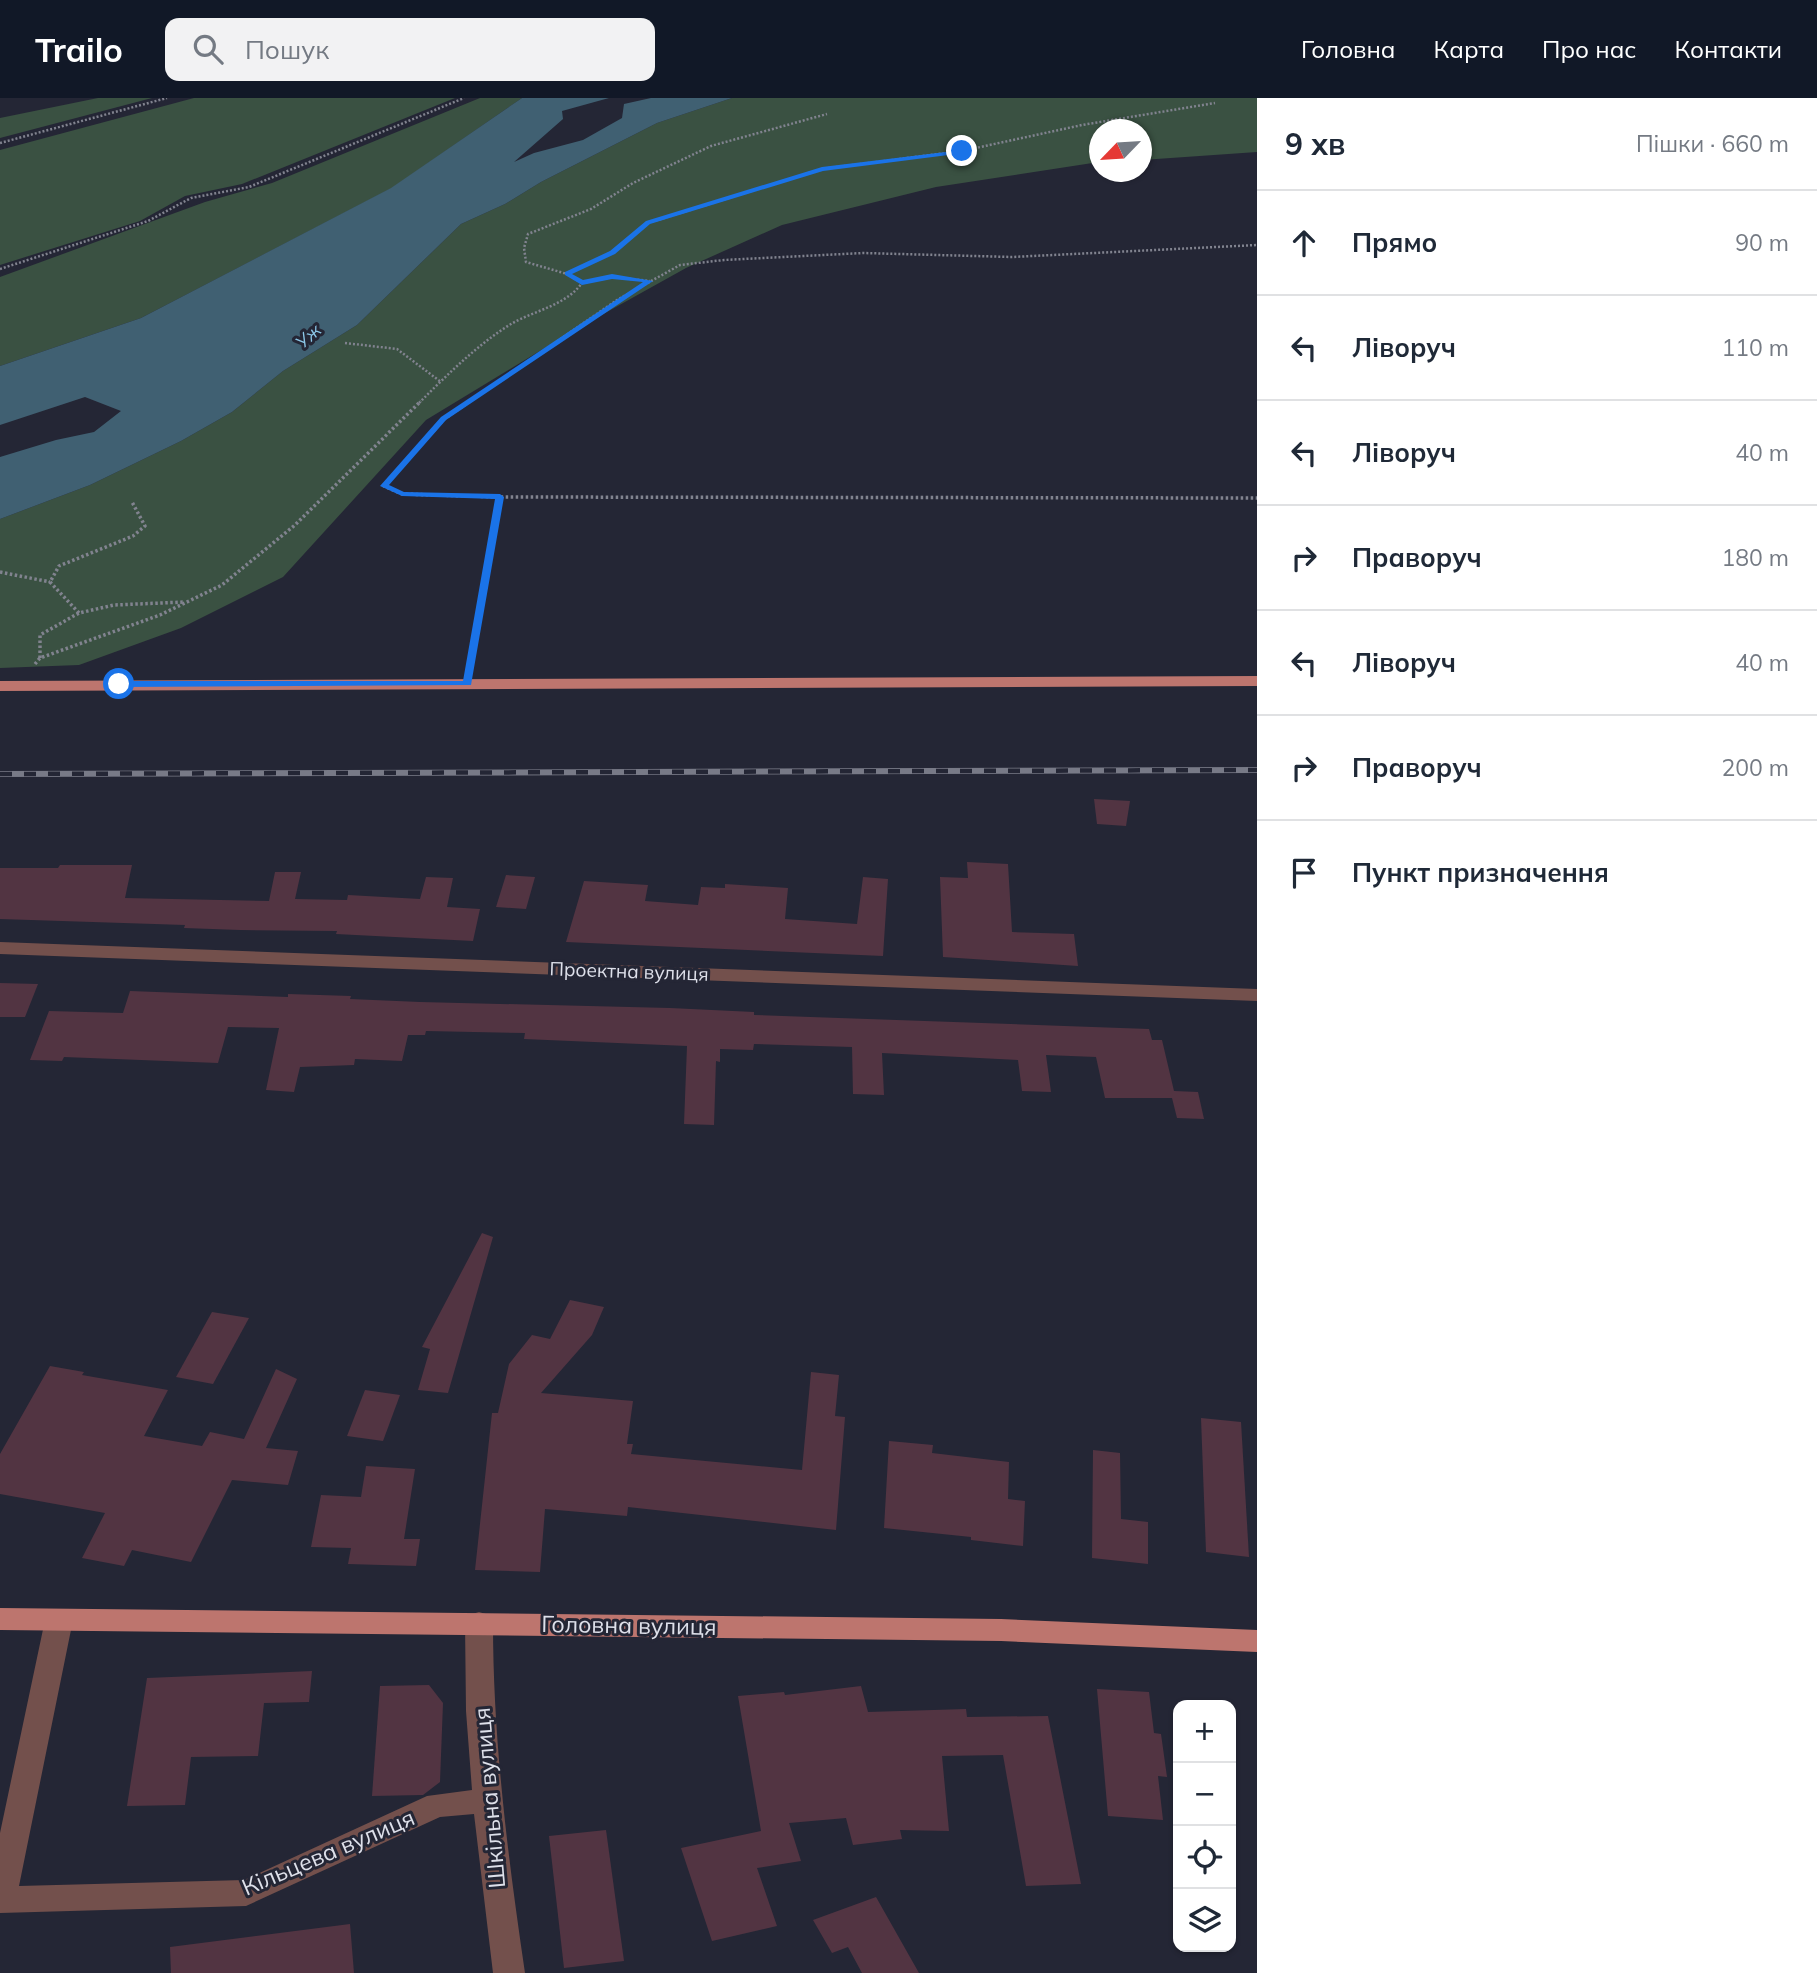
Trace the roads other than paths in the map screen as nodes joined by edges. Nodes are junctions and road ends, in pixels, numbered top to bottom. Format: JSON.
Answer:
{"nodes":[{"id":1,"x":1257,"y":681,"type":"edge"},
{"id":2,"x":8,"y":686,"type":"edge"},
{"id":3,"x":0,"y":948,"type":"edge"},
{"id":4,"x":1257,"y":995,"type":"edge"},
{"id":5,"x":0,"y":1619,"type":"edge"},
{"id":6,"x":59,"y":1620,"type":"junction"},
{"id":7,"x":479,"y":1623,"type":"junction"},
{"id":8,"x":1257,"y":1641,"type":"edge"},
{"id":9,"x":485,"y":1801,"type":"junction"},
{"id":10,"x":0,"y":1900,"type":"edge"},
{"id":11,"x":509,"y":1973,"type":"edge"}],
"edges":[{"from":1,"to":2,"type":"main road"},
{"from":3,"to":4,"type":"street","name":"Проектна вулиця"},
{"from":5,"to":6,"type":"main road","name":"Головна вулиця"},
{"from":6,"to":7,"type":"main road","name":"Головна вулиця"},
{"from":6,"to":10,"type":"street","name":"Кільцева вулиця"},
{"from":7,"to":8,"type":"main road","name":"Головна вулиця"},
{"from":7,"to":9,"type":"street","name":"Шкільна вулиця"},
{"from":9,"to":10,"type":"street","name":"Кільцева вулиця"},
{"from":9,"to":11,"type":"street","name":"Шкільна вулиця"}]}
